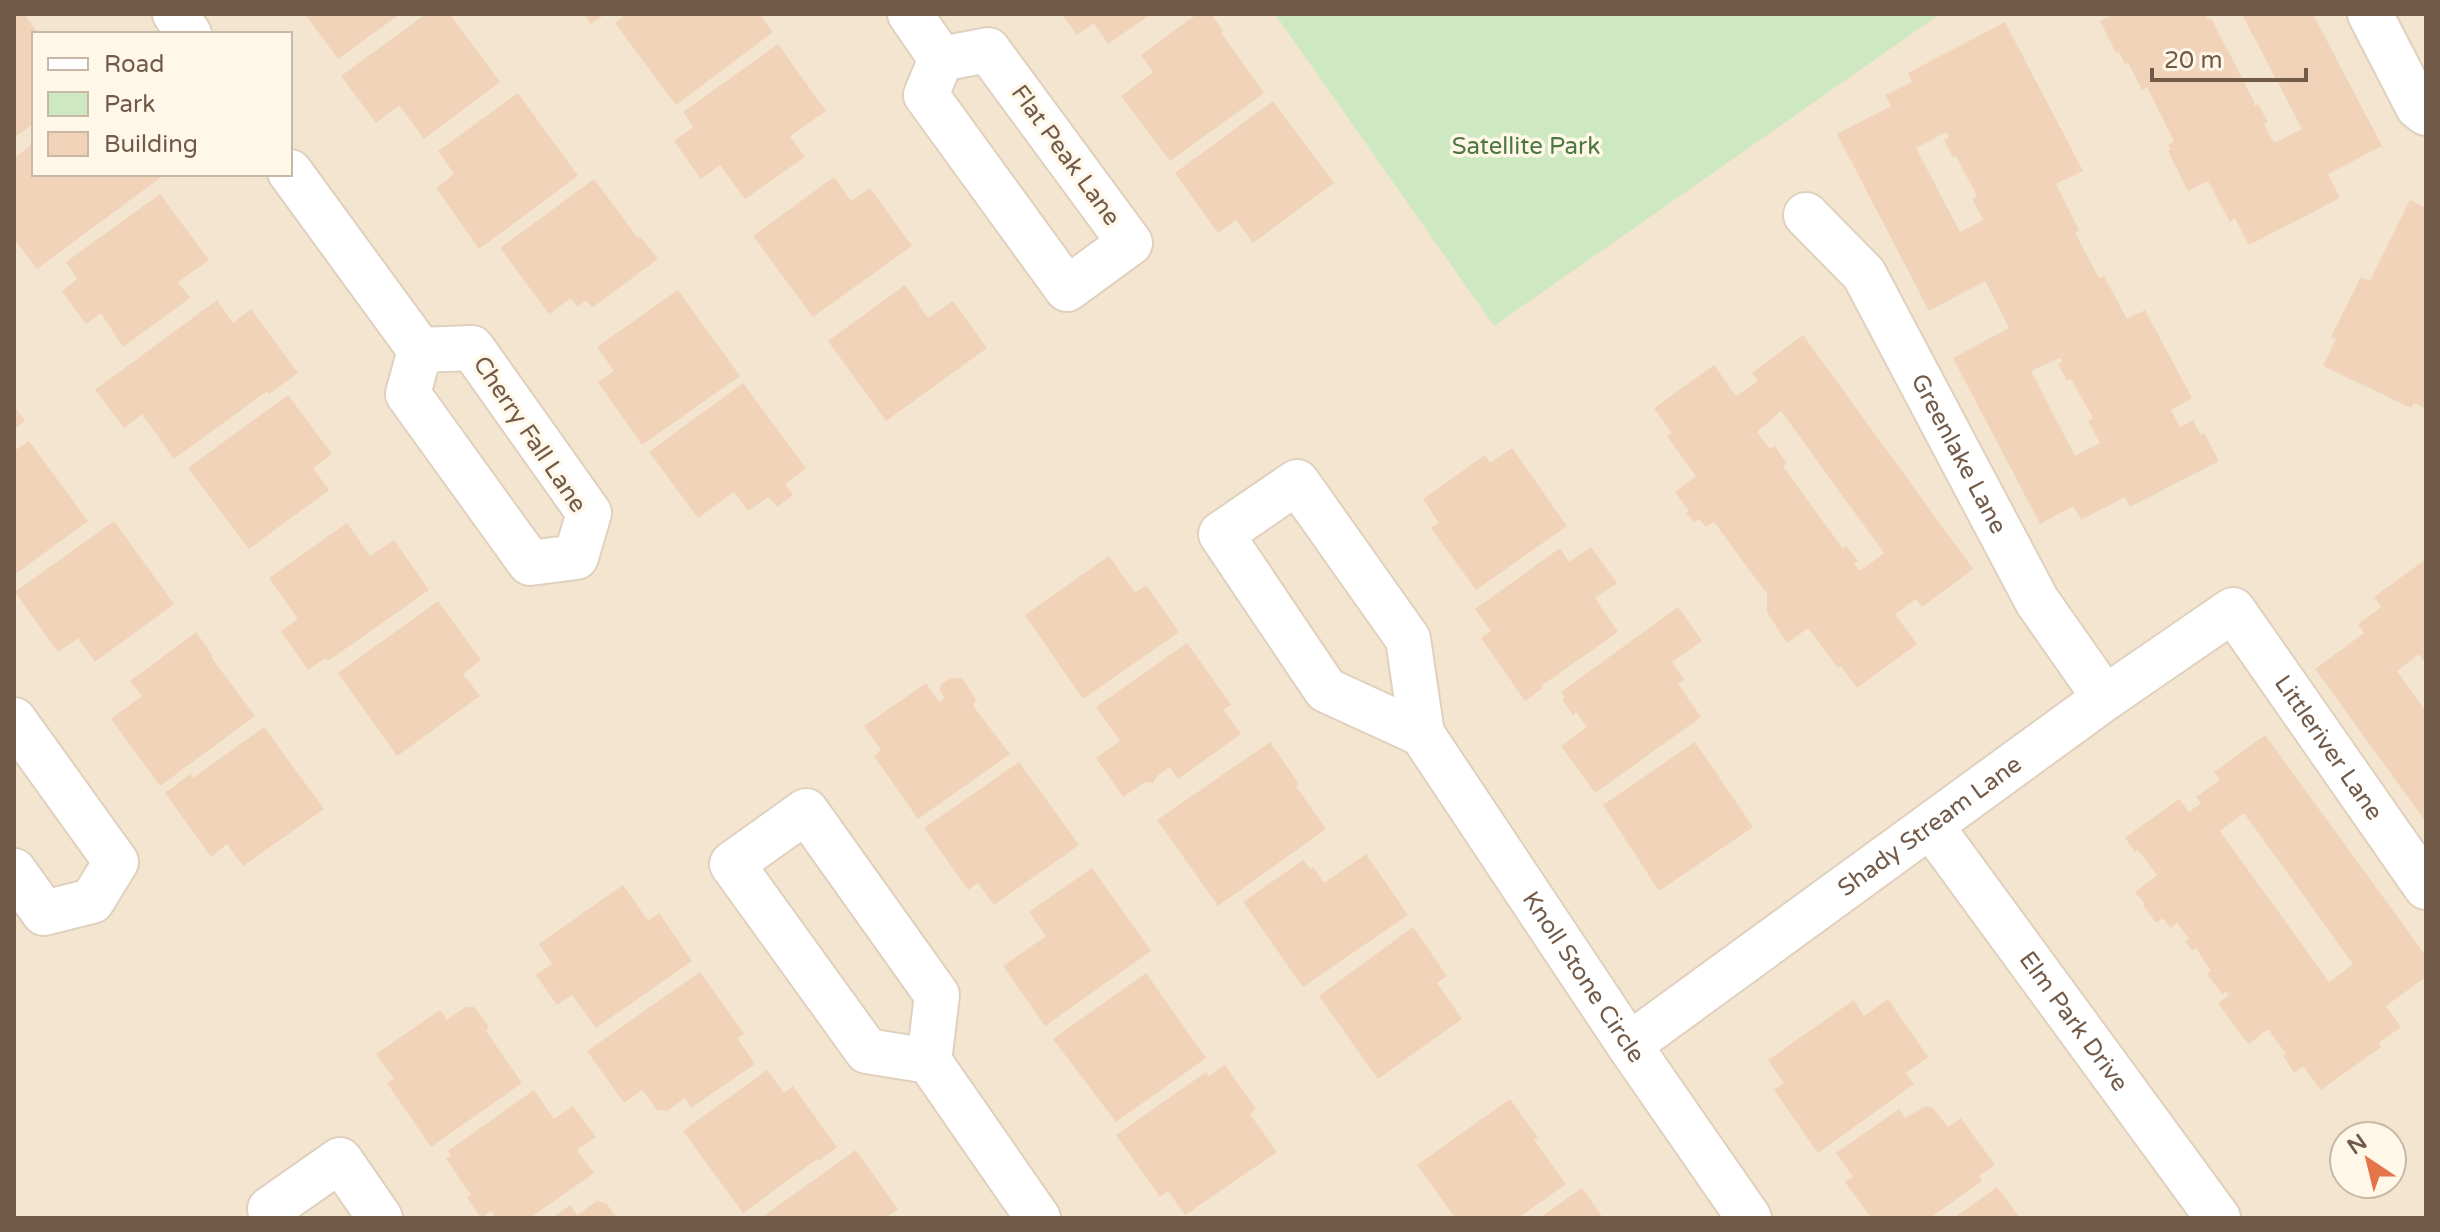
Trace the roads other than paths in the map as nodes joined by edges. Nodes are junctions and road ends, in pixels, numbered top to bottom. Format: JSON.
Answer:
{"nodes":[{"id":1,"x":175,"y":14,"type":"edge"},
{"id":2,"x":910,"y":14,"type":"edge"},
{"id":3,"x":2370,"y":14,"type":"edge"},
{"id":4,"x":188,"y":32,"type":"edge"},
{"id":5,"x":941,"y":59,"type":"junction"},
{"id":6,"x":2426,"y":113,"type":"edge"},
{"id":7,"x":292,"y":175,"type":"edge"},
{"id":8,"x":1806,"y":215,"type":"dead end"},
{"id":9,"x":420,"y":350,"type":"junction"},
{"id":10,"x":2233,"y":610,"type":"joint"},
{"id":11,"x":2105,"y":698,"type":"junction"},
{"id":12,"x":14,"y":720,"type":"edge"},
{"id":13,"x":1422,"y":734,"type":"junction"},
{"id":14,"x":1931,"y":826,"type":"junction"},
{"id":15,"x":14,"y":871,"type":"edge"},
{"id":16,"x":2426,"y":887,"type":"edge"},
{"id":17,"x":1629,"y":1045,"type":"junction"},
{"id":18,"x":929,"y":1061,"type":"junction"},
{"id":19,"x":276,"y":1218,"type":"edge"},
{"id":20,"x":380,"y":1218,"type":"edge"},
{"id":21,"x":1038,"y":1218,"type":"edge"},
{"id":22,"x":1749,"y":1218,"type":"edge"},
{"id":23,"x":2218,"y":1218,"type":"edge"}],
"edges":[{"from":1,"to":4,"type":"street"},
{"from":2,"to":5,"type":"street"},
{"from":3,"to":6,"type":"street"},
{"from":5,"to":5,"type":"street","name":"Flat Peak Lane"},
{"from":7,"to":9,"type":"street"},
{"from":8,"to":11,"type":"street","name":"Greenlake Lane"},
{"from":9,"to":9,"type":"street","name":"Cherry Fall Lane"},
{"from":10,"to":11,"type":"street","name":"Shady Stream Lane"},
{"from":10,"to":16,"type":"street","name":"Littleriver Lane"},
{"from":11,"to":14,"type":"street","name":"Shady Stream Lane"},
{"from":12,"to":15,"type":"street"},
{"from":13,"to":13,"type":"street","name":"Knoll Stone Circle"},
{"from":13,"to":17,"type":"street","name":"Knoll Stone Circle"},
{"from":14,"to":17,"type":"street","name":"Shady Stream Lane"},
{"from":14,"to":23,"type":"street","name":"Elm Park Drive"},
{"from":17,"to":22,"type":"street","name":"Knoll Stone Circle"},
{"from":18,"to":18,"type":"street"},
{"from":18,"to":21,"type":"street"},
{"from":19,"to":20,"type":"street"}]}
